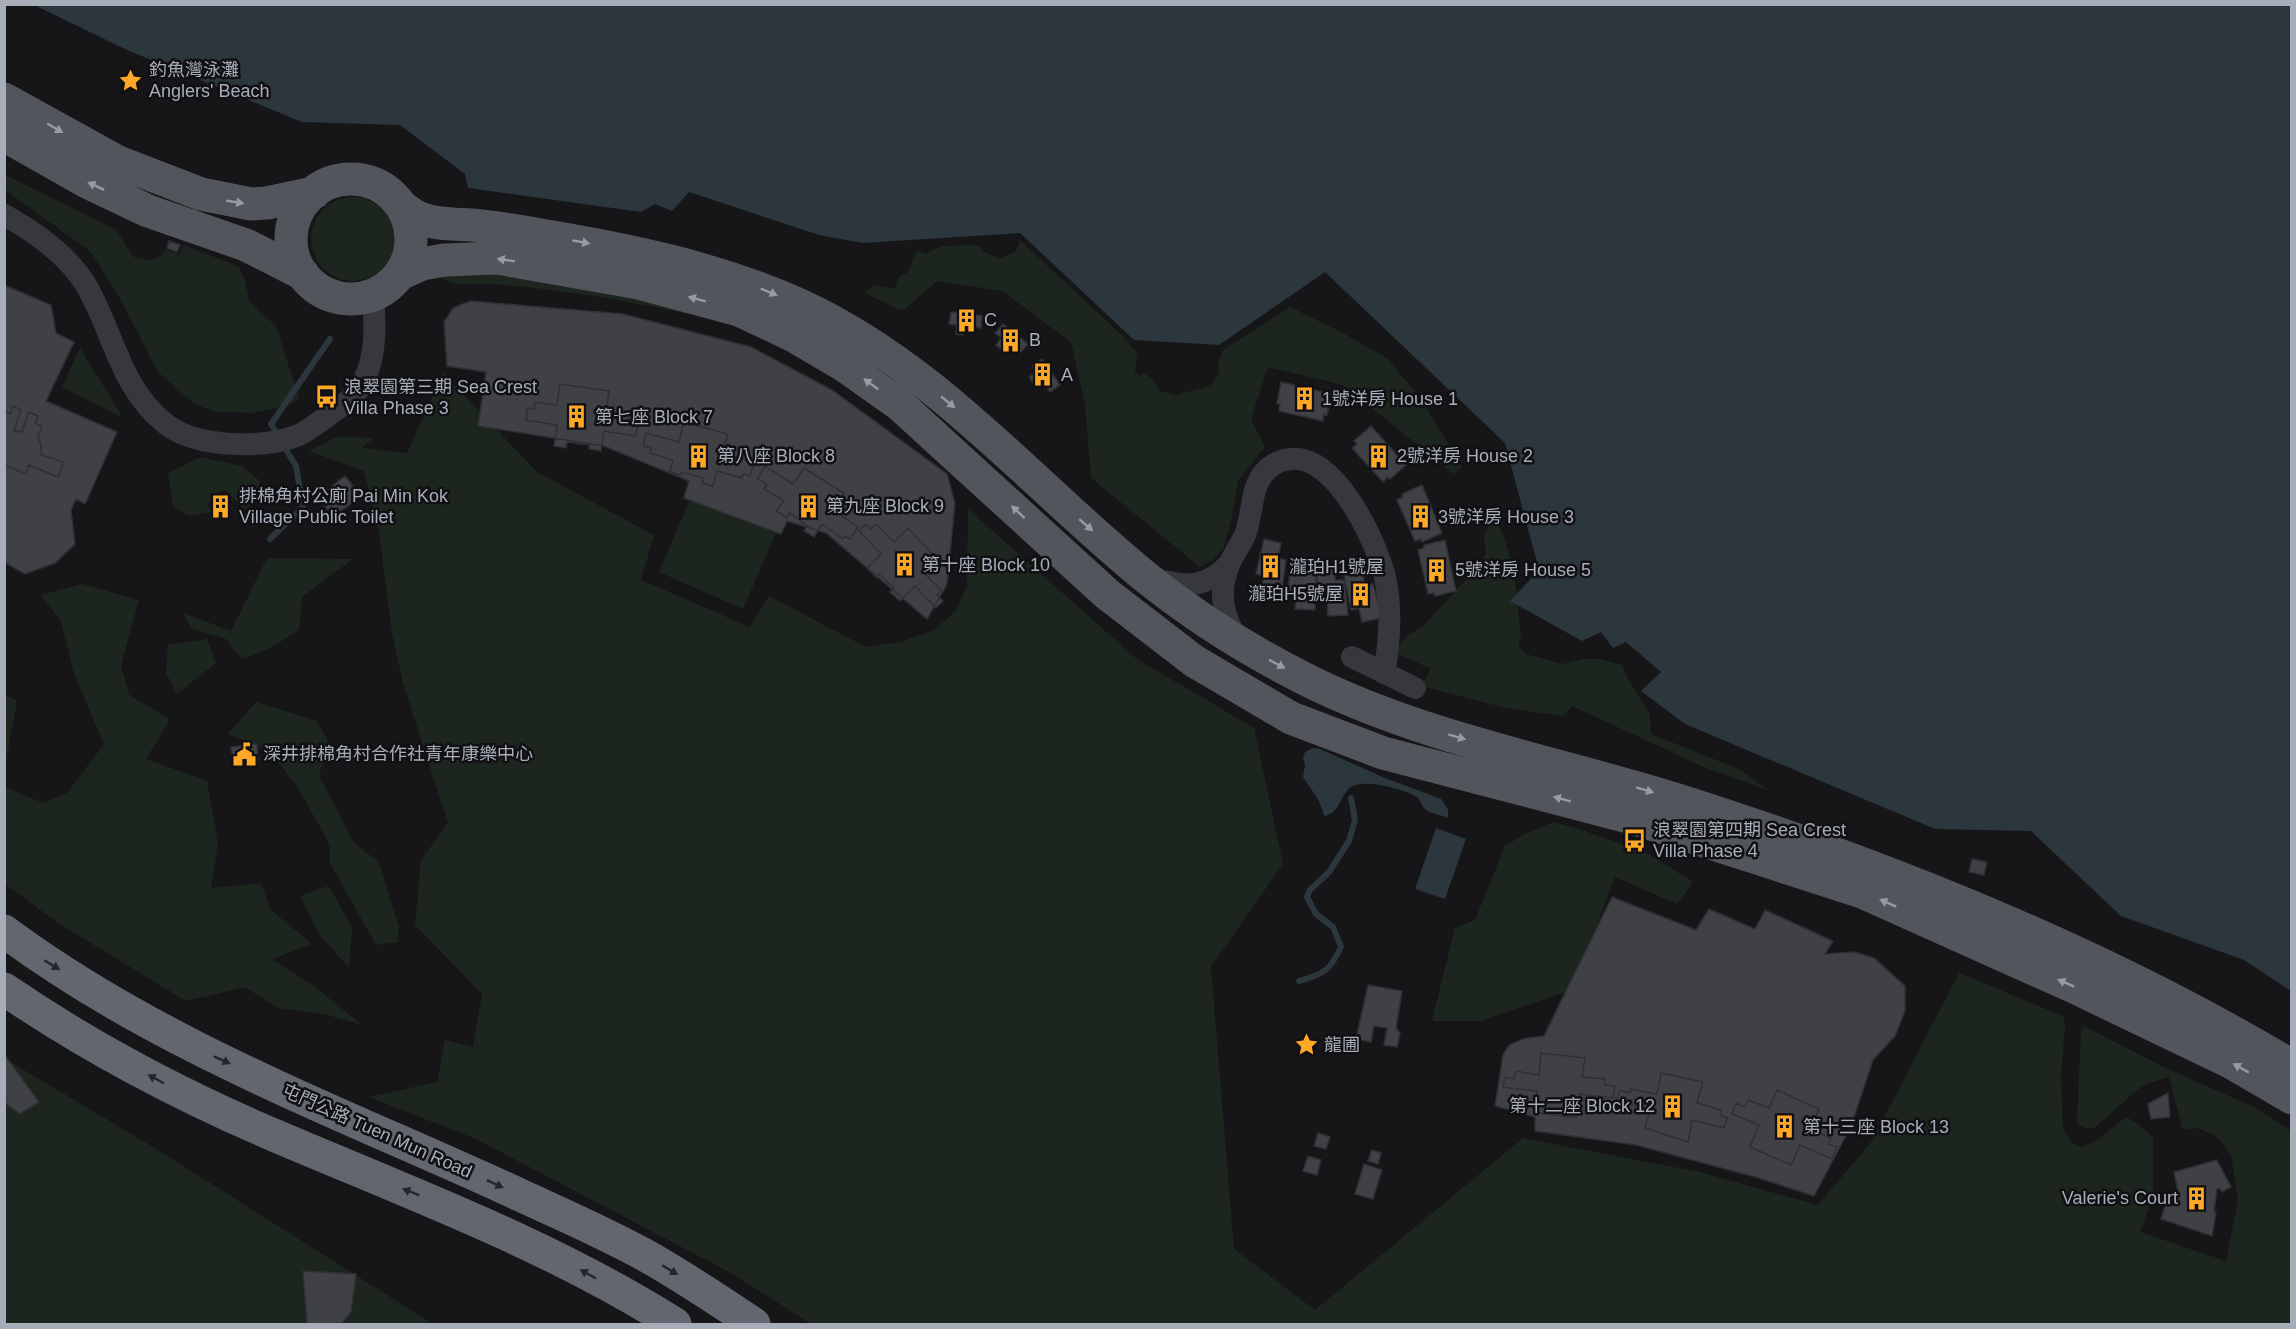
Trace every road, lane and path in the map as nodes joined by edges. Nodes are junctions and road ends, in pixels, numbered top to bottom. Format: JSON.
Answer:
{"nodes":[{"id":1,"x":4,"y":99,"type":"edge"},
{"id":2,"x":4,"y":135,"type":"edge"},
{"id":3,"x":314,"y":193,"type":"junction"},
{"id":4,"x":402,"y":207,"type":"junction"},
{"id":5,"x":4,"y":215,"type":"edge"},
{"id":6,"x":303,"y":274,"type":"junction"},
{"id":7,"x":400,"y":274,"type":"junction"},
{"id":8,"x":373,"y":295,"type":"junction"},
{"id":9,"x":1229,"y":564,"type":"junction"},
{"id":10,"x":1146,"y":577,"type":"junction"},
{"id":11,"x":1241,"y":644,"type":"junction"},
{"id":12,"x":1352,"y":657,"type":"dead end"},
{"id":13,"x":1384,"y":673,"type":"junction"},
{"id":14,"x":1414,"y":688,"type":"dead end"},
{"id":15,"x":4,"y":931,"type":"edge"},
{"id":16,"x":4,"y":989,"type":"edge"},
{"id":17,"x":2292,"y":1066,"type":"edge"},
{"id":18,"x":2292,"y":1098,"type":"edge"},
{"id":19,"x":675,"y":1324,"type":"edge"},
{"id":20,"x":753,"y":1324,"type":"edge"}],
"edges":[{"from":1,"to":3,"type":"main road","one_way":true},
{"from":6,"to":2,"type":"main road","one_way":true},
{"from":3,"to":4,"type":"main road"},
{"from":3,"to":6,"type":"main road"},
{"from":4,"to":7,"type":"main road"},
{"from":4,"to":10,"type":"main road","one_way":true},
{"from":5,"to":8,"type":"street"},
{"from":6,"to":8,"type":"main road"},
{"from":7,"to":8,"type":"main road"},
{"from":18,"to":7,"type":"main road","one_way":true},
{"from":9,"to":10,"type":"street"},
{"from":9,"to":11,"type":"street"},
{"from":9,"to":13,"type":"street"},
{"from":10,"to":11,"type":"main road"},
{"from":11,"to":17,"type":"main road","one_way":true},
{"from":12,"to":13,"type":"street"},
{"from":13,"to":14,"type":"street"},
{"from":15,"to":20,"type":"highway","name":"屯門公路 Tuen Mun Road","one_way":true},
{"from":19,"to":16,"type":"highway","one_way":true}]}
